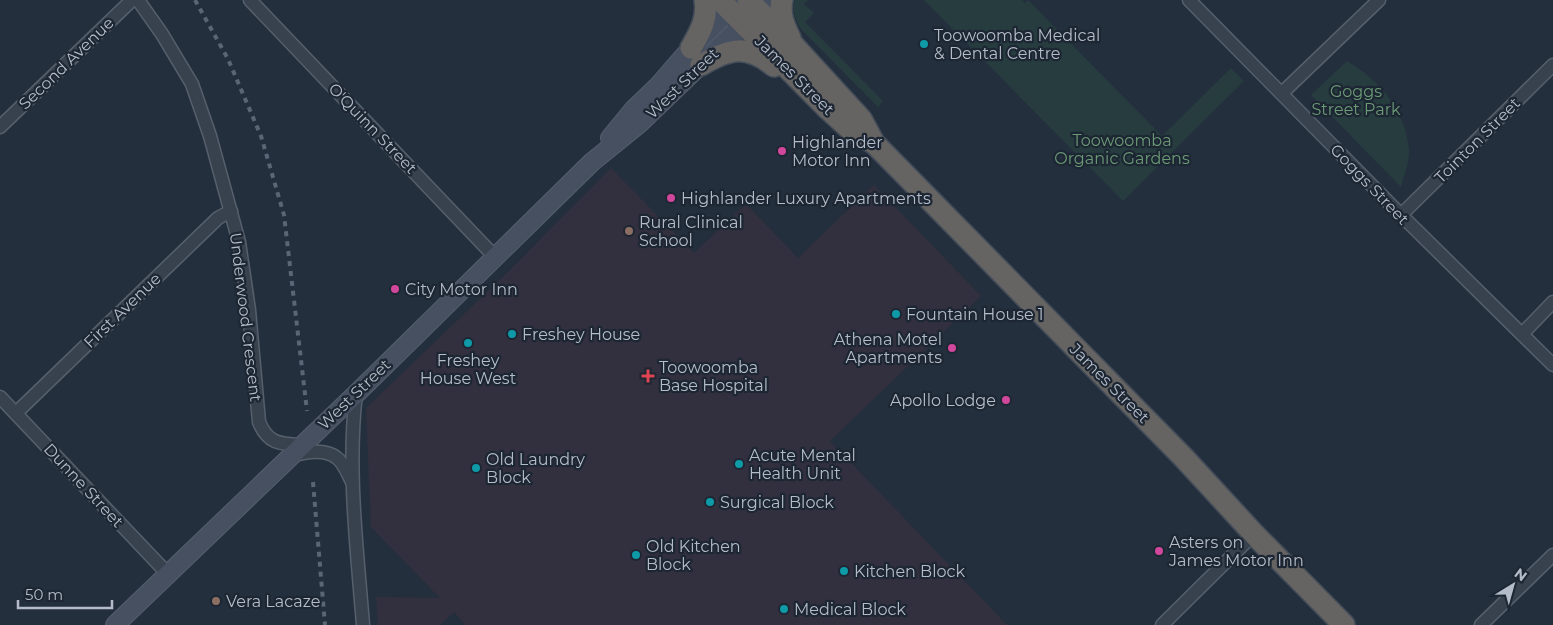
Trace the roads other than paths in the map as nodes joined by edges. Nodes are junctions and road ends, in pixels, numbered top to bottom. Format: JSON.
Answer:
{"nodes":[{"id":1,"x":132,"y":0,"type":"edge"},
{"id":2,"x":138,"y":0,"type":"edge"},
{"id":3,"x":250,"y":0,"type":"edge"},
{"id":4,"x":704,"y":0,"type":"edge"},
{"id":5,"x":782,"y":0,"type":"edge"},
{"id":6,"x":1190,"y":0,"type":"edge"},
{"id":7,"x":1379,"y":0,"type":"edge"},
{"id":8,"x":744,"y":6,"type":"edge"},
{"id":9,"x":795,"y":47,"type":"junction"},
{"id":10,"x":696,"y":57,"type":"junction"},
{"id":11,"x":1553,"y":65,"type":"edge"},
{"id":12,"x":806,"y":87,"type":"junction"},
{"id":13,"x":1282,"y":93,"type":"junction"},
{"id":14,"x":0,"y":127,"type":"edge"},
{"id":15,"x":874,"y":143,"type":"junction"},
{"id":16,"x":231,"y":211,"type":"junction"},
{"id":17,"x":1400,"y":215,"type":"junction"},
{"id":18,"x":495,"y":257,"type":"junction"},
{"id":19,"x":1553,"y":302,"type":"edge"},
{"id":20,"x":1522,"y":334,"type":"junction"},
{"id":21,"x":1553,"y":365,"type":"edge"},
{"id":22,"x":356,"y":393,"type":"junction"},
{"id":23,"x":0,"y":397,"type":"edge"},
{"id":24,"x":16,"y":413,"type":"junction"},
{"id":25,"x":295,"y":451,"type":"junction"},
{"id":26,"x":352,"y":482,"type":"junction"},
{"id":27,"x":1254,"y":534,"type":"junction"},
{"id":28,"x":1553,"y":555,"type":"edge"},
{"id":29,"x":167,"y":573,"type":"junction"},
{"id":30,"x":115,"y":625,"type":"edge"},
{"id":31,"x":363,"y":625,"type":"edge"},
{"id":32,"x":1162,"y":625,"type":"edge"},
{"id":33,"x":1344,"y":625,"type":"edge"},
{"id":34,"x":1481,"y":625,"type":"edge"}],
"edges":[{"from":1,"to":14,"type":"street","name":"Second Avenue"},
{"from":2,"to":16,"type":"street","name":"Underwood Crescent"},
{"from":3,"to":18,"type":"street","name":"O'Quinn Street"},
{"from":4,"to":10,"type":"highway"},
{"from":5,"to":9,"type":"highway"},
{"from":6,"to":13,"type":"street","name":"Goggs Street"},
{"from":7,"to":13,"type":"street"},
{"from":8,"to":9,"type":"highway","name":"James Street"},
{"from":8,"to":10,"type":"main road","name":"West Street"},
{"from":8,"to":12,"type":"highway","name":"James Street"},
{"from":9,"to":15,"type":"highway","name":"James Street"},
{"from":10,"to":12,"type":"highway"},
{"from":10,"to":18,"type":"main road","name":"West Street"},
{"from":11,"to":17,"type":"street","name":"Tointon Street"},
{"from":12,"to":15,"type":"highway","name":"James Street"},
{"from":13,"to":17,"type":"street","name":"Goggs Street"},
{"from":15,"to":27,"type":"highway","name":"James Street"},
{"from":16,"to":24,"type":"street","name":"First Avenue"},
{"from":16,"to":25,"type":"street","name":"Underwood Crescent"},
{"from":17,"to":20,"type":"street","name":"Goggs Street"},
{"from":18,"to":22,"type":"main road","name":"West Street"},
{"from":19,"to":20,"type":"street"},
{"from":20,"to":21,"type":"street","name":"Goggs Street"},
{"from":22,"to":25,"type":"main road","name":"West Street"},
{"from":22,"to":26,"type":"street"},
{"from":23,"to":24,"type":"street","name":"Dunne Street"},
{"from":24,"to":29,"type":"street","name":"Dunne Street"},
{"from":25,"to":26,"type":"street","name":"Underwood Crescent"},
{"from":25,"to":29,"type":"main road","name":"West Street"},
{"from":26,"to":31,"type":"street"},
{"from":27,"to":32,"type":"street"},
{"from":27,"to":33,"type":"highway","name":"James Street"},
{"from":28,"to":34,"type":"street"},
{"from":29,"to":30,"type":"main road","name":"West Street"}]}
